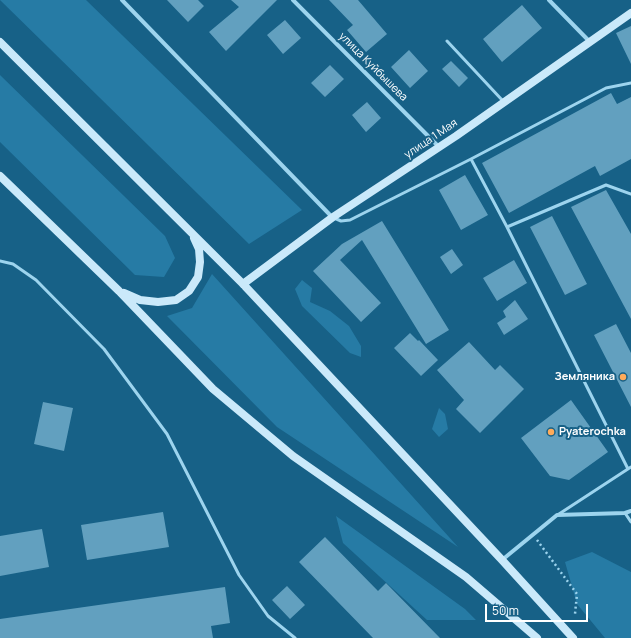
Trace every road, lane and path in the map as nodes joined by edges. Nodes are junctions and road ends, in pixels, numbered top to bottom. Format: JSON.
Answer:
{"nodes":[{"id":1,"x":122,"y":0,"type":"edge"},
{"id":2,"x":293,"y":0,"type":"edge"},
{"id":3,"x":549,"y":0,"type":"edge"},
{"id":4,"x":631,"y":13,"type":"edge"},
{"id":5,"x":447,"y":41,"type":"dead end"},
{"id":6,"x":0,"y":42,"type":"edge"},
{"id":7,"x":590,"y":42,"type":"junction"},
{"id":8,"x":631,"y":83,"type":"edge"},
{"id":9,"x":504,"y":102,"type":"junction"},
{"id":10,"x":440,"y":147,"type":"junction"},
{"id":11,"x":471,"y":159,"type":"junction"},
{"id":12,"x":0,"y":176,"type":"edge"},
{"id":13,"x":631,"y":194,"type":"edge"},
{"id":14,"x":333,"y":218,"type":"junction"},
{"id":15,"x":507,"y":227,"type":"junction"},
{"id":16,"x":192,"y":233,"type":"junction"},
{"id":17,"x":0,"y":261,"type":"edge"},
{"id":18,"x":243,"y":284,"type":"junction"},
{"id":19,"x":119,"y":291,"type":"junction"},
{"id":20,"x":629,"y":468,"type":"edge"},
{"id":21,"x":631,"y":511,"type":"edge"},
{"id":22,"x":625,"y":513,"type":"junction"},
{"id":23,"x":557,"y":515,"type":"junction"},
{"id":24,"x":631,"y":522,"type":"edge"},
{"id":25,"x":533,"y":535,"type":"junction"},
{"id":26,"x":502,"y":560,"type":"junction"},
{"id":27,"x":575,"y":614,"type":"dead end"},
{"id":28,"x":295,"y":638,"type":"edge"},
{"id":29,"x":537,"y":638,"type":"edge"},
{"id":30,"x":573,"y":638,"type":"edge"}],
"edges":[{"from":1,"to":14,"type":"street"},
{"from":2,"to":10,"type":"street","name":"улица Куйбышева"},
{"from":3,"to":7,"type":"street"},
{"from":4,"to":7,"type":"main road","name":"улица 1 Мая"},
{"from":5,"to":9,"type":"lane"},
{"from":6,"to":16,"type":"main road"},
{"from":7,"to":9,"type":"main road","name":"улица 1 Мая"},
{"from":8,"to":11,"type":"lane"},
{"from":9,"to":10,"type":"main road","name":"улица 1 Мая"},
{"from":10,"to":14,"type":"main road","name":"улица 1 Мая"},
{"from":11,"to":14,"type":"lane"},
{"from":11,"to":15,"type":"lane"},
{"from":12,"to":19,"type":"main road"},
{"from":13,"to":15,"type":"lane"},
{"from":14,"to":18,"type":"main road","name":"улица 1 Мая"},
{"from":15,"to":20,"type":"lane"},
{"from":16,"to":18,"type":"main road"},
{"from":16,"to":19,"type":"main road"},
{"from":17,"to":28,"type":"lane"},
{"from":18,"to":26,"type":"main road"},
{"from":19,"to":29,"type":"main road"},
{"from":20,"to":23,"type":"lane"},
{"from":21,"to":22,"type":"street"},
{"from":22,"to":23,"type":"street"},
{"from":22,"to":24,"type":"lane"},
{"from":23,"to":25,"type":"street"},
{"from":25,"to":26,"type":"street"},
{"from":25,"to":27,"type":"path"},
{"from":26,"to":30,"type":"main road"}]}
